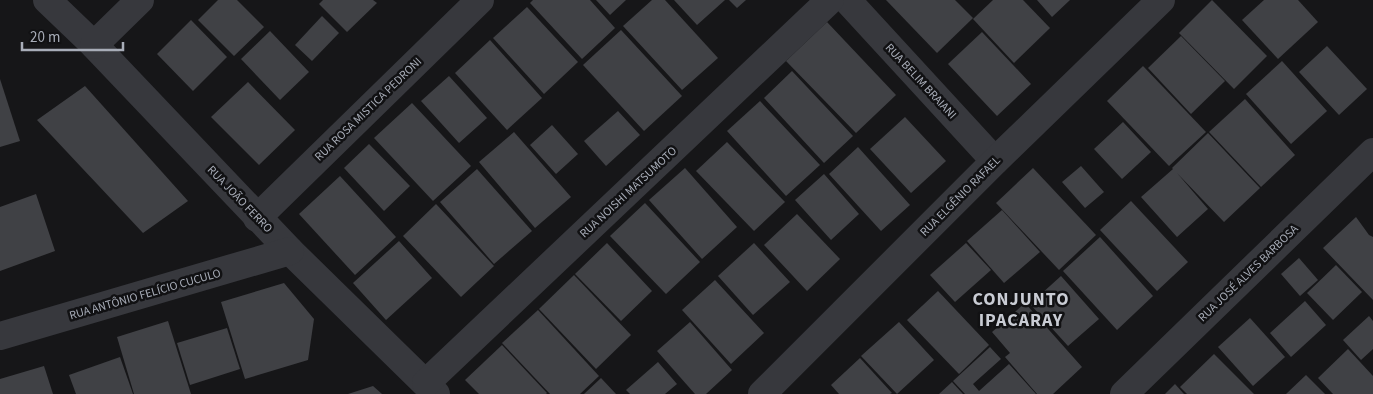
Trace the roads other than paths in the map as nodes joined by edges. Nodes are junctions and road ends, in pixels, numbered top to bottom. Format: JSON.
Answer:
{"nodes":[{"id":1,"x":47,"y":0,"type":"edge"},
{"id":2,"x":140,"y":0,"type":"edge"},
{"id":3,"x":480,"y":0,"type":"edge"},
{"id":4,"x":830,"y":0,"type":"edge"},
{"id":5,"x":847,"y":0,"type":"edge"},
{"id":6,"x":1161,"y":0,"type":"edge"},
{"id":7,"x":94,"y":46,"type":"junction"},
{"id":8,"x":1373,"y":152,"type":"edge"},
{"id":9,"x":995,"y":161,"type":"junction"},
{"id":10,"x":257,"y":218,"type":"junction"},
{"id":11,"x":290,"y":251,"type":"junction"},
{"id":12,"x":0,"y":336,"type":"edge"},
{"id":13,"x":431,"y":389,"type":"edge"},
{"id":14,"x":762,"y":394,"type":"edge"},
{"id":15,"x":1124,"y":394,"type":"edge"}],
"edges":[{"from":1,"to":7,"type":"street","name":"RUA JOÃO FERRO"},
{"from":2,"to":7,"type":"street"},
{"from":3,"to":10,"type":"street","name":"RUA ROSA MISTICA PEDRONI"},
{"from":4,"to":13,"type":"street","name":"RUA NOISHI MATSUMOTO"},
{"from":5,"to":9,"type":"street","name":"RUA BELIM BRAIANI"},
{"from":6,"to":9,"type":"street","name":"RUA ELGÊNIO RAFAEL"},
{"from":7,"to":10,"type":"street","name":"RUA JOÃO FERRO"},
{"from":8,"to":15,"type":"street","name":"RUA JOSÉ ALVES BARBOSA"},
{"from":9,"to":14,"type":"street","name":"RUA ELGÊNIO RAFAEL"},
{"from":10,"to":11,"type":"street","name":"RUA JOÃO FERRO"},
{"from":11,"to":12,"type":"street","name":"RUA ANTÔNIO FELÍCIO CUCULO"},
{"from":11,"to":13,"type":"street","name":"RUA JOÃO FERRO"}]}
